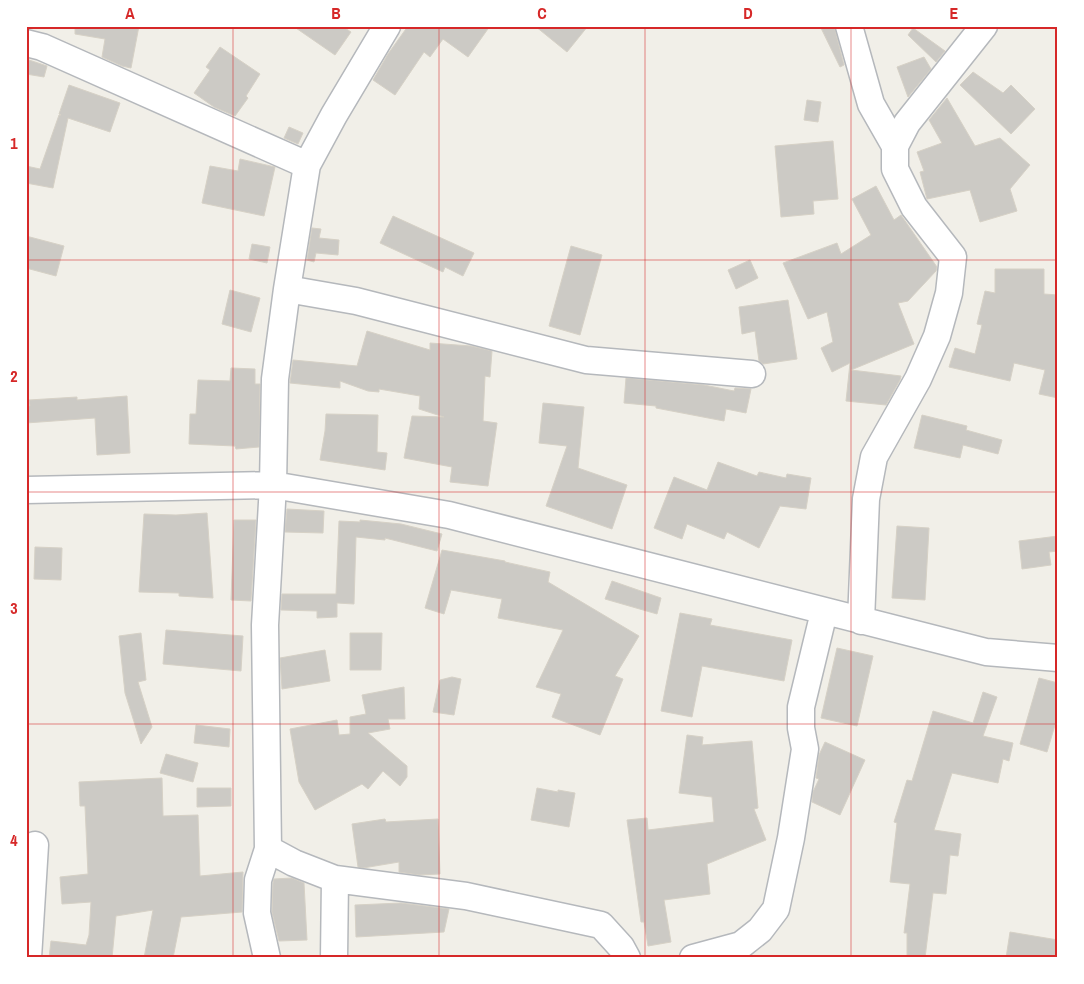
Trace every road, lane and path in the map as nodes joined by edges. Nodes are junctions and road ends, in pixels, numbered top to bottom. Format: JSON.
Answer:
{"nodes":[{"id":1,"x":387,"y":26,"type":"edge"},
{"id":2,"x":849,"y":26,"type":"edge"},
{"id":3,"x":984,"y":26,"type":"edge"},
{"id":4,"x":26,"y":44,"type":"edge"},
{"id":5,"x":895,"y":146,"type":"junction"},
{"id":6,"x":307,"y":165,"type":"junction"},
{"id":7,"x":287,"y":290,"type":"junction"},
{"id":8,"x":752,"y":374,"type":"dead end"},
{"id":9,"x":273,"y":485,"type":"junction"},
{"id":10,"x":26,"y":490,"type":"edge"},
{"id":11,"x":824,"y":612,"type":"junction"},
{"id":12,"x":861,"y":621,"type":"junction"},
{"id":13,"x":1058,"y":658,"type":"edge"},
{"id":14,"x":35,"y":845,"type":"dead end"},
{"id":15,"x":268,"y":849,"type":"junction"},
{"id":16,"x":335,"y":879,"type":"junction"},
{"id":17,"x":28,"y":958,"type":"edge"},
{"id":18,"x":268,"y":958,"type":"edge"},
{"id":19,"x":334,"y":958,"type":"edge"},
{"id":20,"x":627,"y":958,"type":"edge"},
{"id":21,"x":693,"y":958,"type":"edge"}],
"edges":[{"from":1,"to":6,"type":"street"},
{"from":2,"to":5,"type":"street"},
{"from":3,"to":5,"type":"street"},
{"from":4,"to":6,"type":"street"},
{"from":5,"to":12,"type":"street"},
{"from":6,"to":7,"type":"street"},
{"from":7,"to":8,"type":"street"},
{"from":7,"to":9,"type":"street"},
{"from":9,"to":10,"type":"street"},
{"from":9,"to":11,"type":"street"},
{"from":9,"to":15,"type":"street"},
{"from":11,"to":12,"type":"street"},
{"from":11,"to":21,"type":"street"},
{"from":12,"to":13,"type":"street"},
{"from":14,"to":17,"type":"street"},
{"from":15,"to":16,"type":"street"},
{"from":15,"to":18,"type":"street"},
{"from":16,"to":19,"type":"street"},
{"from":16,"to":20,"type":"street"}]}
